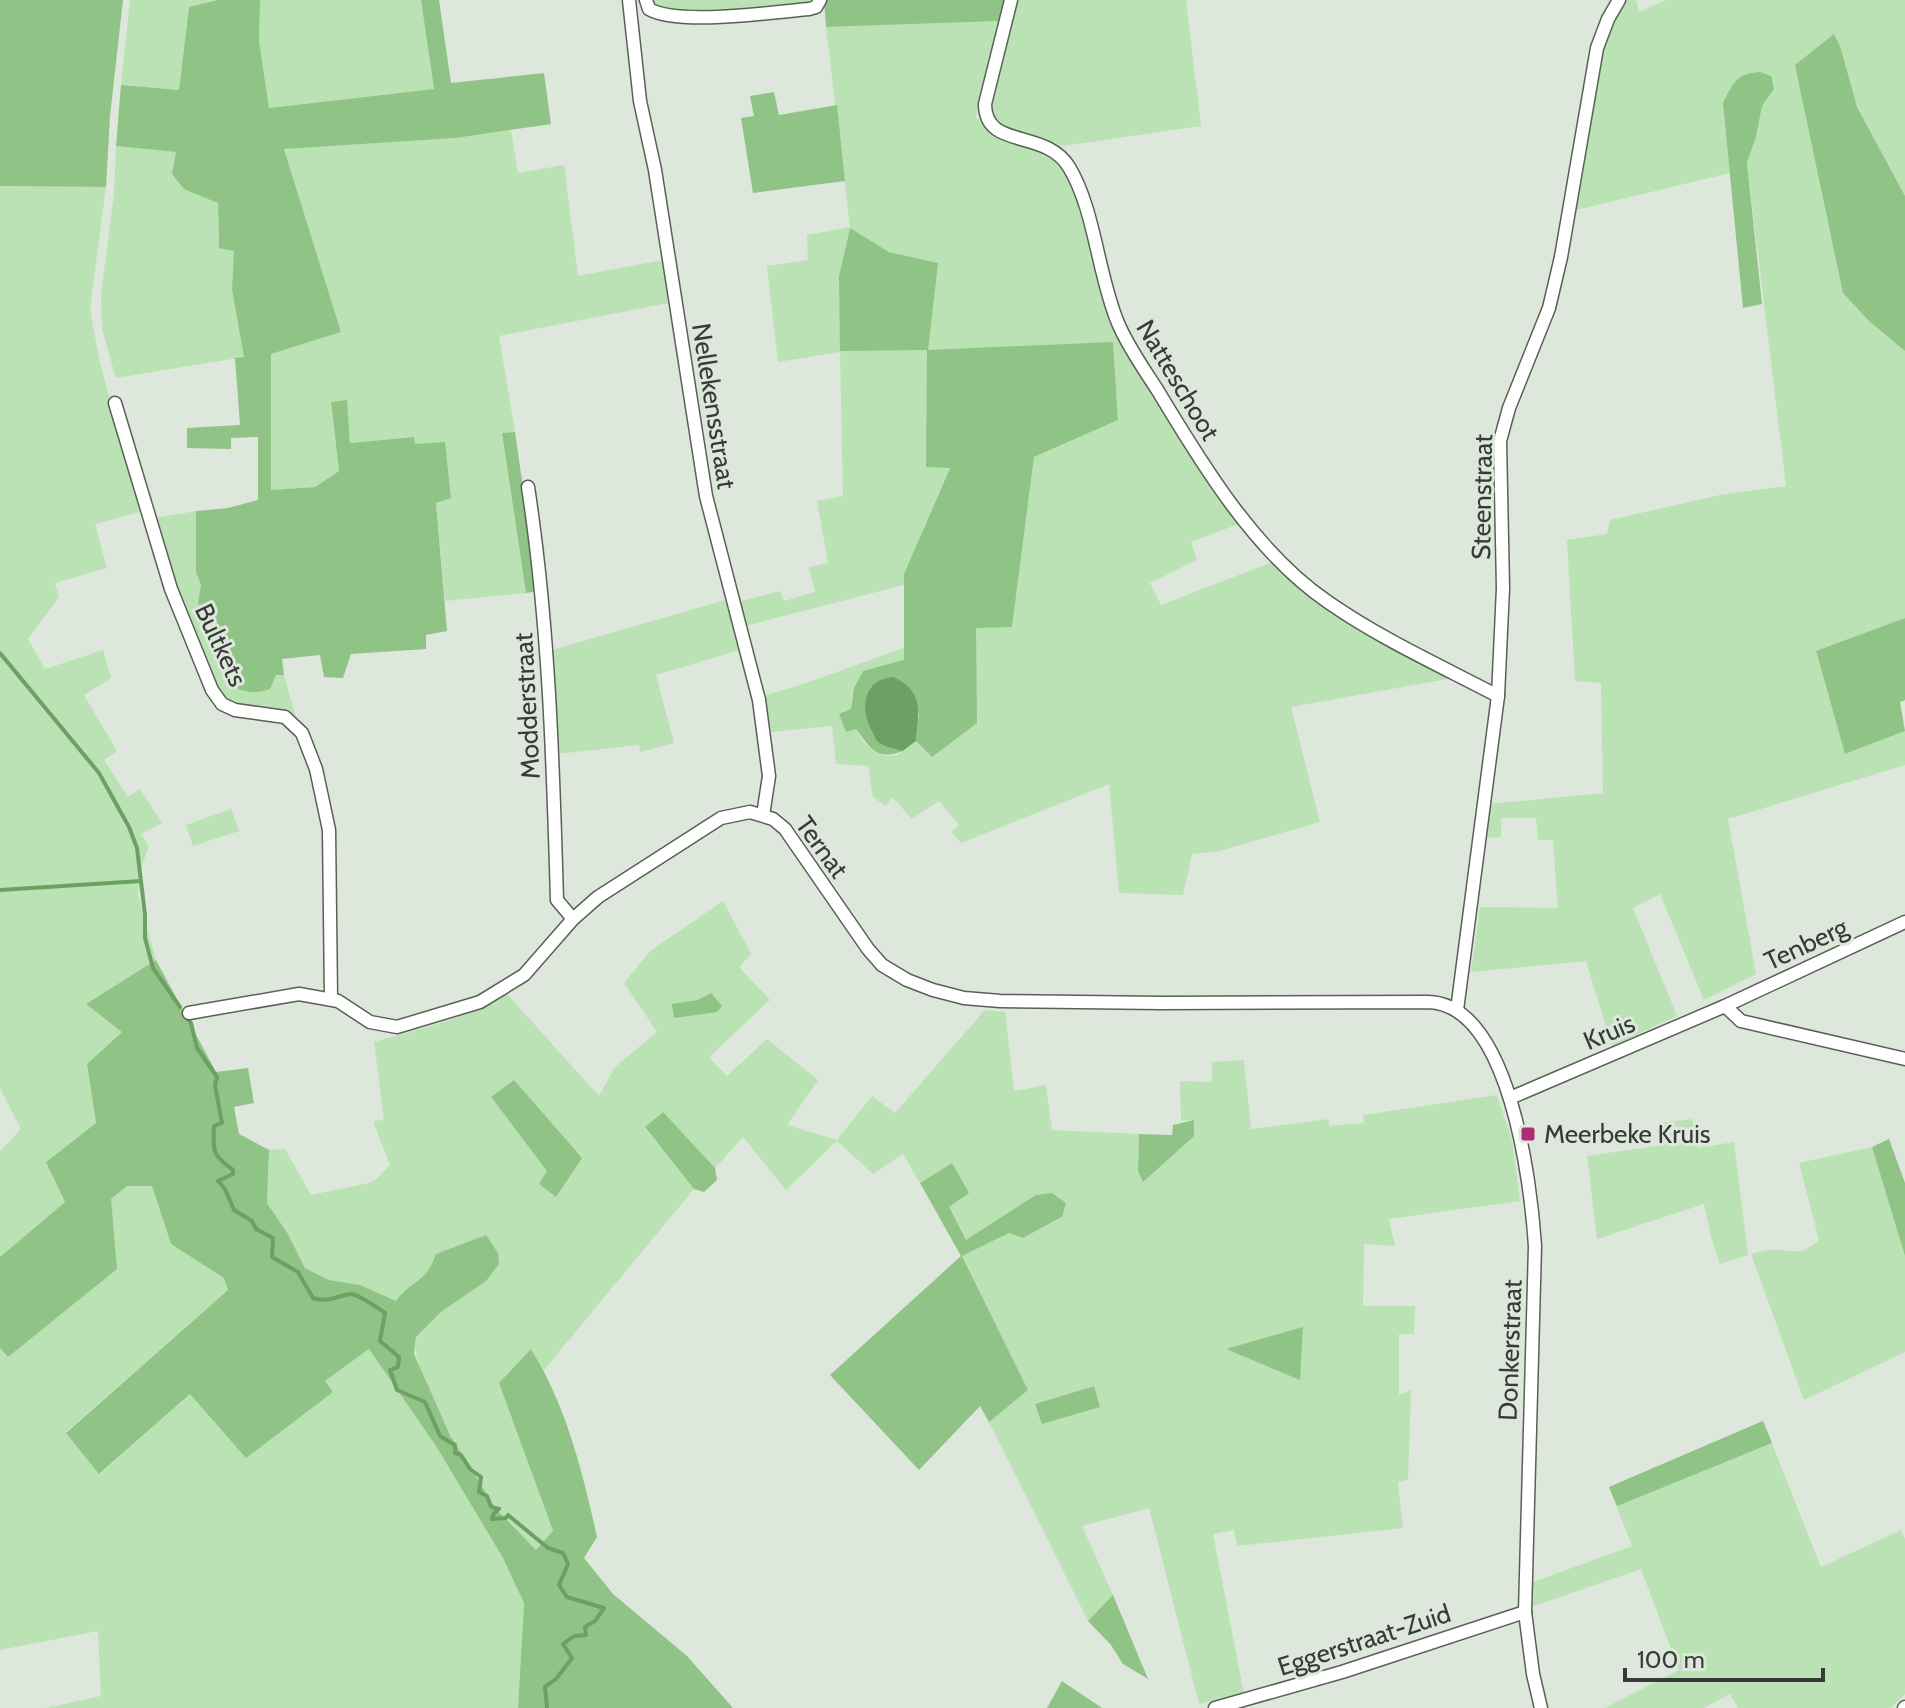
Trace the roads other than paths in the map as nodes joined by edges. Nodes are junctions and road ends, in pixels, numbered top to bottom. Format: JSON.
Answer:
{"nodes":[{"id":1,"x":629,"y":0,"type":"edge"},
{"id":2,"x":646,"y":0,"type":"edge"},
{"id":3,"x":820,"y":0,"type":"edge"},
{"id":4,"x":1011,"y":0,"type":"edge"},
{"id":5,"x":1619,"y":0,"type":"edge"},
{"id":6,"x":115,"y":403,"type":"dead end"},
{"id":7,"x":528,"y":487,"type":"dead end"},
{"id":8,"x":1498,"y":696,"type":"junction"},
{"id":9,"x":763,"y":815,"type":"junction"},
{"id":10,"x":573,"y":919,"type":"junction"},
{"id":11,"x":1905,"y":922,"type":"edge"},
{"id":12,"x":331,"y":998,"type":"junction"},
{"id":13,"x":1725,"y":1006,"type":"junction"},
{"id":14,"x":1457,"y":1010,"type":"junction"},
{"id":15,"x":189,"y":1013,"type":"dead end"},
{"id":16,"x":1905,"y":1059,"type":"edge"},
{"id":17,"x":1510,"y":1098,"type":"junction"},
{"id":18,"x":1525,"y":1612,"type":"junction"},
{"id":19,"x":1215,"y":1708,"type":"edge"},
{"id":20,"x":1541,"y":1708,"type":"edge"}],
"edges":[{"from":1,"to":9,"type":"street","name":"Nellekensstraat"},
{"from":2,"to":3,"type":"street"},
{"from":4,"to":8,"type":"street","name":"Natteschoot"},
{"from":5,"to":8,"type":"street","name":"Steenstraat"},
{"from":6,"to":12,"type":"street","name":"Bultkets"},
{"from":7,"to":10,"type":"street","name":"Modderstraat"},
{"from":8,"to":14,"type":"street","name":"Steenstraat"},
{"from":9,"to":10,"type":"street","name":"Ternat"},
{"from":9,"to":14,"type":"street","name":"Ternat"},
{"from":10,"to":12,"type":"street","name":"Ternat"},
{"from":11,"to":13,"type":"street","name":"Tenberg"},
{"from":12,"to":15,"type":"street","name":"Ternat"},
{"from":13,"to":16,"type":"street"},
{"from":13,"to":17,"type":"street","name":"Kruis"},
{"from":14,"to":17,"type":"street","name":"Donkerstraat"},
{"from":17,"to":18,"type":"street","name":"Donkerstraat"},
{"from":18,"to":19,"type":"street","name":"Eggerstraat-Zuid"},
{"from":18,"to":20,"type":"street","name":"Donkerstraat"}]}
